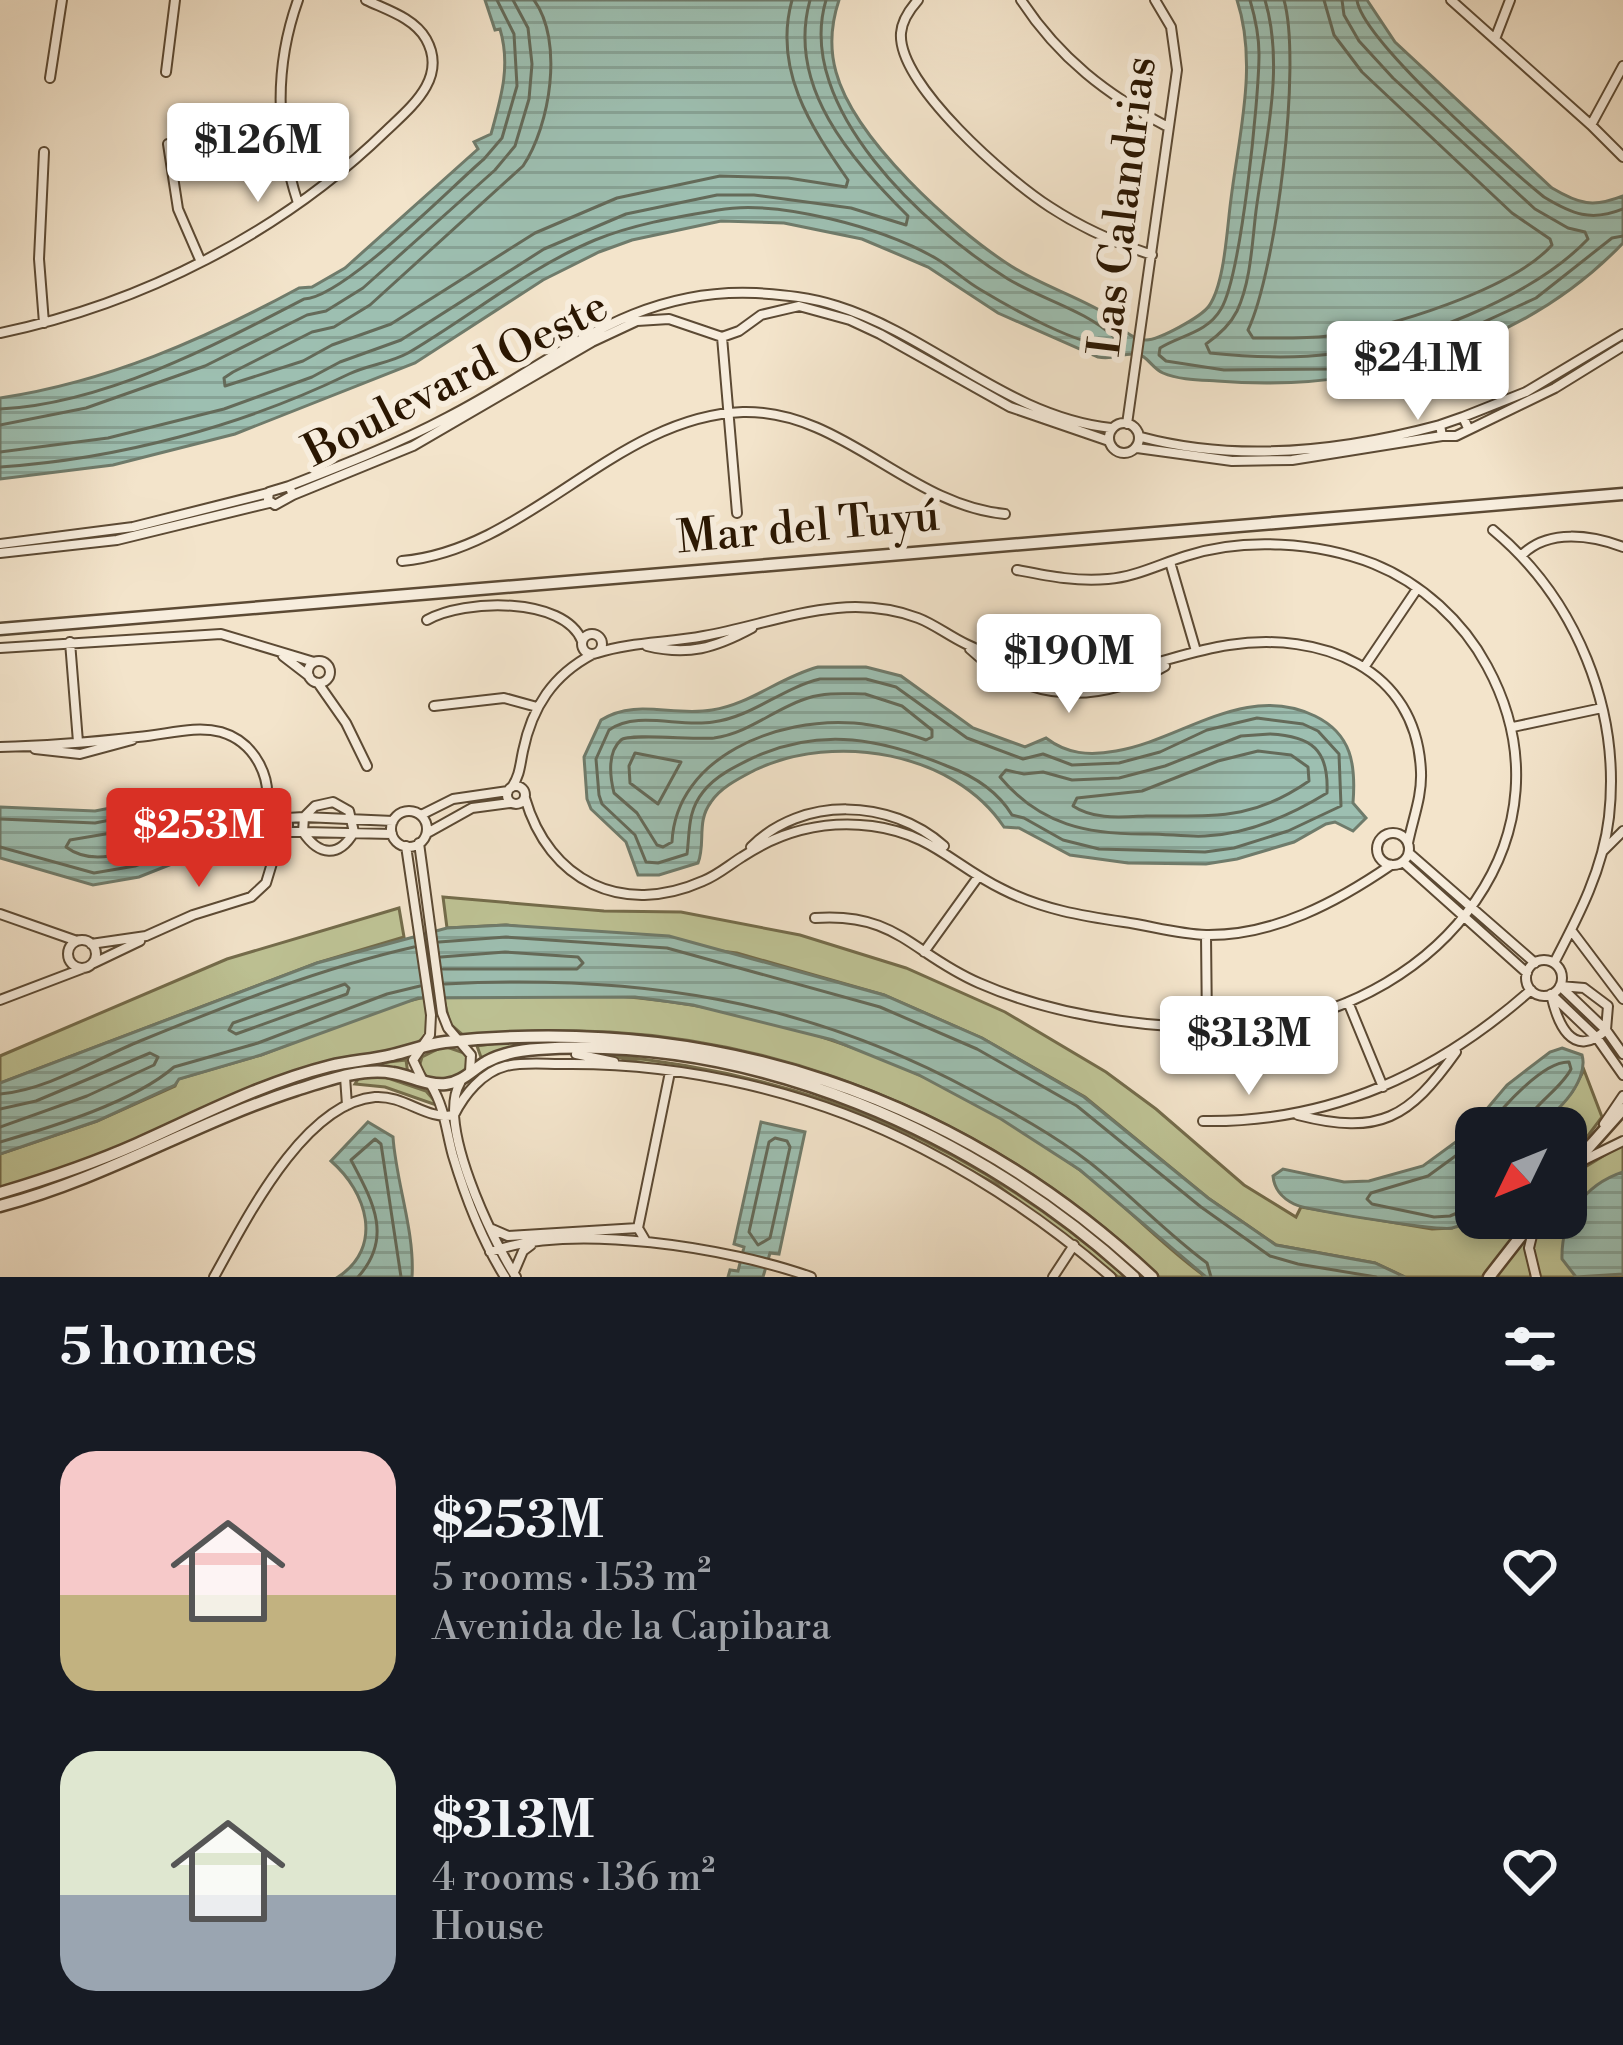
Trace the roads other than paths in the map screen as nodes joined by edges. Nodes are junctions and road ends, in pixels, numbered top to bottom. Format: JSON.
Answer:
{"nodes":[{"id":1,"x":62,"y":0,"type":"edge"},
{"id":2,"x":175,"y":0,"type":"edge"},
{"id":3,"x":298,"y":0,"type":"edge"},
{"id":4,"x":366,"y":0,"type":"edge"},
{"id":5,"x":918,"y":0,"type":"edge"},
{"id":6,"x":1021,"y":0,"type":"edge"},
{"id":7,"x":1155,"y":0,"type":"edge"},
{"id":8,"x":1451,"y":0,"type":"edge"},
{"id":9,"x":1510,"y":0,"type":"edge"},
{"id":10,"x":1495,"y":39,"type":"junction"},
{"id":11,"x":1623,"y":66,"type":"edge"},
{"id":12,"x":166,"y":72,"type":"dead end"},
{"id":13,"x":50,"y":78,"type":"dead end"},
{"id":14,"x":1591,"y":125,"type":"junction"},
{"id":15,"x":1168,"y":128,"type":"junction"},
{"id":16,"x":168,"y":144,"type":"dead end"},
{"id":17,"x":44,"y":152,"type":"dead end"},
{"id":18,"x":1623,"y":157,"type":"edge"},
{"id":19,"x":298,"y":203,"type":"junction"},
{"id":20,"x":1152,"y":255,"type":"junction"},
{"id":21,"x":200,"y":262,"type":"junction"},
{"id":22,"x":753,"y":293,"type":"junction"},
{"id":23,"x":681,"y":300,"type":"junction"},
{"id":24,"x":761,"y":315,"type":"junction"},
{"id":25,"x":851,"y":316,"type":"junction"},
{"id":26,"x":44,"y":323,"type":"junction"},
{"id":27,"x":684,"y":323,"type":"junction"},
{"id":28,"x":0,"y":333,"type":"edge"},
{"id":29,"x":1623,"y":334,"type":"edge"},
{"id":30,"x":722,"y":337,"type":"junction"},
{"id":31,"x":590,"y":338,"type":"junction"},
{"id":32,"x":1623,"y":346,"type":"edge"},
{"id":33,"x":1589,"y":363,"type":"junction"},
{"id":34,"x":975,"y":384,"type":"junction"},
{"id":35,"x":727,"y":414,"type":"junction"},
{"id":36,"x":1463,"y":417,"type":"junction"},
{"id":37,"x":1127,"y":424,"type":"junction"},
{"id":38,"x":1440,"y":425,"type":"junction"},
{"id":39,"x":1111,"y":428,"type":"junction"},
{"id":40,"x":1468,"y":428,"type":"junction"},
{"id":41,"x":1442,"y":436,"type":"junction"},
{"id":42,"x":1141,"y":437,"type":"junction"},
{"id":43,"x":1109,"y":441,"type":"junction"},
{"id":44,"x":1137,"y":448,"type":"junction"},
{"id":45,"x":1292,"y":455,"type":"junction"},
{"id":46,"x":291,"y":491,"type":"junction"},
{"id":47,"x":1623,"y":494,"type":"edge"},
{"id":48,"x":270,"y":498,"type":"junction"},
{"id":49,"x":736,"y":513,"type":"dead end"},
{"id":50,"x":1005,"y":514,"type":"dead end"},
{"id":51,"x":1493,"y":530,"type":"dead end"},
{"id":52,"x":88,"y":539,"type":"junction"},
{"id":53,"x":0,"y":544,"type":"edge"},
{"id":54,"x":1623,"y":547,"type":"edge"},
{"id":55,"x":0,"y":553,"type":"edge"},
{"id":56,"x":1523,"y":554,"type":"junction"},
{"id":57,"x":401,"y":561,"type":"dead end"},
{"id":58,"x":1170,"y":562,"type":"junction"},
{"id":59,"x":1017,"y":570,"type":"dead end"},
{"id":60,"x":1417,"y":590,"type":"junction"},
{"id":61,"x":564,"y":618,"type":"junction"},
{"id":62,"x":427,"y":620,"type":"dead end"},
{"id":63,"x":0,"y":629,"type":"edge"},
{"id":64,"x":596,"y":634,"type":"junction"},
{"id":65,"x":70,"y":642,"type":"junction"},
{"id":66,"x":582,"y":643,"type":"junction"},
{"id":67,"x":965,"y":644,"type":"junction"},
{"id":68,"x":624,"y":645,"type":"junction"},
{"id":69,"x":0,"y":648,"type":"edge"},
{"id":70,"x":277,"y":651,"type":"junction"},
{"id":71,"x":1191,"y":653,"type":"junction"},
{"id":72,"x":595,"y":654,"type":"junction"},
{"id":73,"x":314,"y":662,"type":"junction"},
{"id":74,"x":574,"y":664,"type":"junction"},
{"id":75,"x":1012,"y":664,"type":"junction"},
{"id":76,"x":1365,"y":666,"type":"junction"},
{"id":77,"x":330,"y":673,"type":"junction"},
{"id":78,"x":1117,"y":674,"type":"junction"},
{"id":79,"x":1007,"y":678,"type":"junction"},
{"id":80,"x":313,"y":680,"type":"junction"},
{"id":81,"x":1121,"y":688,"type":"junction"},
{"id":82,"x":333,"y":703,"type":"junction"},
{"id":83,"x":434,"y":706,"type":"dead end"},
{"id":84,"x":537,"y":707,"type":"junction"},
{"id":85,"x":1602,"y":708,"type":"junction"},
{"id":86,"x":1513,"y":727,"type":"junction"},
{"id":87,"x":139,"y":737,"type":"junction"},
{"id":88,"x":78,"y":740,"type":"junction"},
{"id":89,"x":22,"y":746,"type":"junction"},
{"id":90,"x":0,"y":747,"type":"edge"},
{"id":91,"x":80,"y":754,"type":"junction"},
{"id":92,"x":367,"y":766,"type":"dead end"},
{"id":93,"x":520,"y":770,"type":"junction"},
{"id":94,"x":510,"y":789,"type":"junction"},
{"id":95,"x":524,"y":794,"type":"junction"},
{"id":96,"x":268,"y":797,"type":"junction"},
{"id":97,"x":459,"y":798,"type":"junction"},
{"id":98,"x":511,"y":804,"type":"junction"},
{"id":99,"x":466,"y":811,"type":"junction"},
{"id":100,"x":265,"y":813,"type":"junction"},
{"id":101,"x":283,"y":814,"type":"junction"},
{"id":102,"x":421,"y":815,"type":"junction"},
{"id":103,"x":1609,"y":816,"type":"junction"},
{"id":104,"x":304,"y":817,"type":"junction"},
{"id":105,"x":1414,"y":819,"type":"junction"},
{"id":106,"x":353,"y":820,"type":"junction"},
{"id":107,"x":393,"y":821,"type":"junction"},
{"id":108,"x":532,"y":821,"type":"junction"},
{"id":109,"x":1623,"y":821,"type":"edge"},
{"id":110,"x":894,"y":824,"type":"junction"},
{"id":111,"x":783,"y":830,"type":"junction"},
{"id":112,"x":1623,"y":831,"type":"edge"},
{"id":113,"x":287,"y":832,"type":"junction"},
{"id":114,"x":303,"y":832,"type":"junction"},
{"id":115,"x":354,"y":832,"type":"junction"},
{"id":116,"x":392,"y":833,"type":"junction"},
{"id":117,"x":1394,"y":833,"type":"junction"},
{"id":118,"x":426,"y":834,"type":"junction"},
{"id":119,"x":266,"y":838,"type":"junction"},
{"id":120,"x":279,"y":840,"type":"junction"},
{"id":121,"x":419,"y":843,"type":"junction"},
{"id":122,"x":406,"y":846,"type":"junction"},
{"id":123,"x":1406,"y":852,"type":"junction"},
{"id":124,"x":1600,"y":855,"type":"junction"},
{"id":125,"x":1379,"y":857,"type":"junction"},
{"id":126,"x":271,"y":860,"type":"junction"},
{"id":127,"x":1391,"y":865,"type":"junction"},
{"id":128,"x":978,"y":877,"type":"junction"},
{"id":129,"x":1371,"y":879,"type":"junction"},
{"id":130,"x":1470,"y":913,"type":"junction"},
{"id":131,"x":0,"y":914,"type":"edge"},
{"id":132,"x":815,"y":918,"type":"dead end"},
{"id":133,"x":425,"y":925,"type":"junction"},
{"id":134,"x":1571,"y":930,"type":"junction"},
{"id":135,"x":56,"y":934,"type":"junction"},
{"id":136,"x":1207,"y":934,"type":"junction"},
{"id":137,"x":146,"y":936,"type":"junction"},
{"id":138,"x":77,"y":941,"type":"junction"},
{"id":139,"x":91,"y":944,"type":"junction"},
{"id":140,"x":924,"y":952,"type":"junction"},
{"id":141,"x":69,"y":958,"type":"junction"},
{"id":142,"x":1535,"y":963,"type":"junction"},
{"id":143,"x":1554,"y":963,"type":"junction"},
{"id":144,"x":88,"y":966,"type":"junction"},
{"id":145,"x":1528,"y":973,"type":"junction"},
{"id":146,"x":59,"y":979,"type":"junction"},
{"id":147,"x":1560,"y":986,"type":"junction"},
{"id":148,"x":1531,"y":990,"type":"junction"},
{"id":149,"x":1551,"y":994,"type":"junction"},
{"id":150,"x":1623,"y":999,"type":"edge"},
{"id":151,"x":0,"y":1000,"type":"edge"},
{"id":152,"x":1348,"y":1001,"type":"junction"},
{"id":153,"x":436,"y":1007,"type":"junction"},
{"id":154,"x":1207,"y":1028,"type":"junction"},
{"id":155,"x":1606,"y":1030,"type":"junction"},
{"id":156,"x":1597,"y":1039,"type":"junction"},
{"id":157,"x":460,"y":1040,"type":"junction"},
{"id":158,"x":418,"y":1048,"type":"junction"},
{"id":159,"x":551,"y":1048,"type":"junction"},
{"id":160,"x":1458,"y":1049,"type":"junction"},
{"id":161,"x":1623,"y":1054,"type":"edge"},
{"id":162,"x":626,"y":1067,"type":"junction"},
{"id":163,"x":1418,"y":1071,"type":"junction"},
{"id":164,"x":670,"y":1072,"type":"junction"},
{"id":165,"x":466,"y":1076,"type":"junction"},
{"id":166,"x":1623,"y":1076,"type":"edge"},
{"id":167,"x":345,"y":1077,"type":"junction"},
{"id":168,"x":427,"y":1082,"type":"junction"},
{"id":169,"x":1432,"y":1085,"type":"junction"},
{"id":170,"x":1383,"y":1087,"type":"junction"},
{"id":171,"x":1623,"y":1096,"type":"edge"},
{"id":172,"x":1336,"y":1103,"type":"junction"},
{"id":173,"x":347,"y":1105,"type":"junction"},
{"id":174,"x":1623,"y":1109,"type":"edge"},
{"id":175,"x":1297,"y":1115,"type":"junction"},
{"id":176,"x":450,"y":1116,"type":"junction"},
{"id":177,"x":1203,"y":1121,"type":"dead end"},
{"id":178,"x":1334,"y":1124,"type":"junction"},
{"id":179,"x":1594,"y":1139,"type":"junction"},
{"id":180,"x":1623,"y":1141,"type":"edge"},
{"id":181,"x":1587,"y":1147,"type":"edge"},
{"id":182,"x":1587,"y":1160,"type":"edge"},
{"id":183,"x":0,"y":1193,"type":"edge"},
{"id":184,"x":0,"y":1206,"type":"edge"},
{"id":185,"x":490,"y":1228,"type":"junction"},
{"id":186,"x":638,"y":1228,"type":"junction"},
{"id":187,"x":1519,"y":1239,"type":"edge"},
{"id":188,"x":1531,"y":1239,"type":"edge"},
{"id":189,"x":646,"y":1241,"type":"junction"},
{"id":190,"x":532,"y":1244,"type":"junction"},
{"id":191,"x":1074,"y":1246,"type":"junction"},
{"id":192,"x":494,"y":1251,"type":"junction"},
{"id":193,"x":511,"y":1276,"type":"edge"},
{"id":194,"x":809,"y":1276,"type":"edge"},
{"id":195,"x":214,"y":1277,"type":"edge"},
{"id":196,"x":1053,"y":1277,"type":"edge"},
{"id":197,"x":1111,"y":1277,"type":"edge"},
{"id":198,"x":1134,"y":1277,"type":"edge"},
{"id":199,"x":1152,"y":1277,"type":"edge"},
{"id":200,"x":1489,"y":1277,"type":"edge"},
{"id":201,"x":1535,"y":1277,"type":"edge"}],
"edges":[{"from":1,"to":13,"type":"street"},
{"from":2,"to":12,"type":"street"},
{"from":3,"to":19,"type":"street"},
{"from":4,"to":19,"type":"street"},
{"from":5,"to":20,"type":"street"},
{"from":6,"to":15,"type":"street"},
{"from":7,"to":15,"type":"street","name":"Las Calandrias"},
{"from":8,"to":10,"type":"street"},
{"from":9,"to":10,"type":"street"},
{"from":10,"to":14,"type":"street"},
{"from":11,"to":14,"type":"street"},
{"from":14,"to":18,"type":"street"},
{"from":15,"to":20,"type":"street","name":"Las Calandrias"},
{"from":16,"to":21,"type":"street"},
{"from":17,"to":26,"type":"street"},
{"from":19,"to":21,"type":"street"},
{"from":20,"to":37,"type":"street","name":"Las Calandrias"},
{"from":21,"to":26,"type":"street"},
{"from":22,"to":23,"type":"street","name":"Boulevard Oeste"},
{"from":22,"to":24,"type":"street"},
{"from":22,"to":25,"type":"street","name":"Boulevard Oeste"},
{"from":23,"to":27,"type":"street"},
{"from":23,"to":31,"type":"street","name":"Boulevard Oeste"},
{"from":24,"to":25,"type":"street","name":"Boulevard Oeste"},
{"from":24,"to":30,"type":"street","name":"Boulevard Oeste"},
{"from":25,"to":34,"type":"street","name":"Boulevard Oeste"},
{"from":26,"to":28,"type":"street"},
{"from":27,"to":30,"type":"street","name":"Boulevard Oeste"},
{"from":27,"to":31,"type":"street","name":"Boulevard Oeste"},
{"from":29,"to":33,"type":"street"},
{"from":30,"to":35,"type":"street"},
{"from":31,"to":46,"type":"street","name":"Boulevard Oeste"},
{"from":32,"to":33,"type":"street"},
{"from":33,"to":36,"type":"street"},
{"from":33,"to":40,"type":"street"},
{"from":34,"to":39,"type":"street","name":"Boulevard Oeste"},
{"from":34,"to":43,"type":"street","name":"Boulevard Oeste"},
{"from":35,"to":49,"type":"street"},
{"from":35,"to":50,"type":"street"},
{"from":35,"to":57,"type":"street"},
{"from":36,"to":38,"type":"street"},
{"from":36,"to":40,"type":"street"},
{"from":37,"to":39,"type":"street"},
{"from":37,"to":42,"type":"street"},
{"from":38,"to":41,"type":"street"},
{"from":38,"to":45,"type":"street"},
{"from":39,"to":43,"type":"street"},
{"from":40,"to":41,"type":"street"},
{"from":41,"to":45,"type":"street"},
{"from":42,"to":44,"type":"street"},
{"from":42,"to":45,"type":"street"},
{"from":43,"to":44,"type":"street"},
{"from":44,"to":45,"type":"street"},
{"from":46,"to":48,"type":"street"},
{"from":46,"to":48,"type":"street"},
{"from":47,"to":63,"type":"street","name":"Mar del Tuyú"},
{"from":48,"to":52,"type":"street","name":"Boulevard Oeste"},
{"from":51,"to":56,"type":"street"},
{"from":52,"to":53,"type":"street","name":"Boulevard Oeste"},
{"from":52,"to":55,"type":"street","name":"Boulevard Oeste"},
{"from":54,"to":56,"type":"street"},
{"from":56,"to":85,"type":"street"},
{"from":58,"to":59,"type":"street"},
{"from":58,"to":60,"type":"street"},
{"from":58,"to":71,"type":"street"},
{"from":60,"to":76,"type":"street"},
{"from":60,"to":86,"type":"street"},
{"from":61,"to":62,"type":"street"},
{"from":61,"to":64,"type":"street"},
{"from":61,"to":66,"type":"street"},
{"from":64,"to":66,"type":"street"},
{"from":64,"to":68,"type":"street"},
{"from":64,"to":72,"type":"street"},
{"from":65,"to":69,"type":"street"},
{"from":65,"to":70,"type":"street"},
{"from":65,"to":88,"type":"street"},
{"from":66,"to":72,"type":"street"},
{"from":66,"to":74,"type":"street"},
{"from":67,"to":68,"type":"street"},
{"from":67,"to":75,"type":"street"},
{"from":67,"to":79,"type":"street"},
{"from":68,"to":72,"type":"street"},
{"from":70,"to":73,"type":"street"},
{"from":70,"to":80,"type":"street"},
{"from":71,"to":76,"type":"street"},
{"from":71,"to":78,"type":"street"},
{"from":71,"to":81,"type":"street"},
{"from":72,"to":74,"type":"street"},
{"from":73,"to":77,"type":"street"},
{"from":73,"to":80,"type":"street"},
{"from":74,"to":84,"type":"street"},
{"from":75,"to":78,"type":"street"},
{"from":75,"to":79,"type":"street"},
{"from":76,"to":105,"type":"street"},
{"from":77,"to":80,"type":"street"},
{"from":77,"to":82,"type":"street"},
{"from":78,"to":81,"type":"street"},
{"from":79,"to":81,"type":"street"},
{"from":80,"to":82,"type":"street"},
{"from":82,"to":92,"type":"street"},
{"from":83,"to":84,"type":"street"},
{"from":84,"to":93,"type":"street"},
{"from":85,"to":86,"type":"street"},
{"from":85,"to":103,"type":"street"},
{"from":86,"to":130,"type":"street"},
{"from":87,"to":88,"type":"street"},
{"from":87,"to":91,"type":"street"},
{"from":87,"to":96,"type":"street"},
{"from":88,"to":89,"type":"street"},
{"from":88,"to":91,"type":"street"},
{"from":89,"to":90,"type":"street"},
{"from":89,"to":91,"type":"street"},
{"from":93,"to":94,"type":"street"},
{"from":93,"to":95,"type":"street"},
{"from":94,"to":95,"type":"street"},
{"from":94,"to":97,"type":"street"},
{"from":94,"to":98,"type":"street"},
{"from":95,"to":98,"type":"street"},
{"from":95,"to":108,"type":"street"},
{"from":96,"to":100,"type":"street"},
{"from":96,"to":101,"type":"street"},
{"from":97,"to":99,"type":"street"},
{"from":97,"to":102,"type":"street"},
{"from":98,"to":99,"type":"street"},
{"from":98,"to":108,"type":"street"},
{"from":99,"to":118,"type":"street"},
{"from":100,"to":101,"type":"street"},
{"from":100,"to":119,"type":"street"},
{"from":101,"to":104,"type":"street"},
{"from":101,"to":113,"type":"street"},
{"from":102,"to":107,"type":"street"},
{"from":102,"to":118,"type":"street"},
{"from":103,"to":109,"type":"street"},
{"from":103,"to":124,"type":"street"},
{"from":104,"to":106,"type":"street"},
{"from":104,"to":106,"type":"street"},
{"from":104,"to":114,"type":"street"},
{"from":105,"to":117,"type":"street"},
{"from":105,"to":123,"type":"street"},
{"from":106,"to":107,"type":"street"},
{"from":106,"to":115,"type":"street"},
{"from":107,"to":116,"type":"street"},
{"from":108,"to":111,"type":"street"},
{"from":110,"to":111,"type":"street"},
{"from":110,"to":111,"type":"street"},
{"from":110,"to":128,"type":"street"},
{"from":112,"to":124,"type":"street"},
{"from":113,"to":114,"type":"street"},
{"from":113,"to":120,"type":"street"},
{"from":114,"to":115,"type":"street"},
{"from":114,"to":115,"type":"street"},
{"from":115,"to":116,"type":"street"},
{"from":116,"to":122,"type":"street"},
{"from":117,"to":123,"type":"street"},
{"from":117,"to":125,"type":"street"},
{"from":118,"to":121,"type":"street"},
{"from":119,"to":120,"type":"street"},
{"from":119,"to":126,"type":"street"},
{"from":120,"to":126,"type":"street"},
{"from":121,"to":122,"type":"street"},
{"from":121,"to":133,"type":"street"},
{"from":122,"to":133,"type":"street"},
{"from":123,"to":127,"type":"street"},
{"from":123,"to":130,"type":"street"},
{"from":124,"to":134,"type":"street"},
{"from":125,"to":127,"type":"street"},
{"from":125,"to":129,"type":"street"},
{"from":126,"to":137,"type":"street"},
{"from":127,"to":129,"type":"street"},
{"from":128,"to":136,"type":"street"},
{"from":128,"to":140,"type":"street"},
{"from":129,"to":136,"type":"street"},
{"from":130,"to":142,"type":"street"},
{"from":130,"to":145,"type":"street"},
{"from":130,"to":152,"type":"street"},
{"from":131,"to":135,"type":"street"},
{"from":132,"to":140,"type":"street"},
{"from":133,"to":153,"type":"street"},
{"from":134,"to":143,"type":"street"},
{"from":134,"to":150,"type":"street"},
{"from":135,"to":138,"type":"street"},
{"from":135,"to":141,"type":"street"},
{"from":136,"to":154,"type":"street"},
{"from":137,"to":139,"type":"street"},
{"from":137,"to":144,"type":"street"},
{"from":138,"to":139,"type":"street"},
{"from":138,"to":141,"type":"street"},
{"from":139,"to":144,"type":"street"},
{"from":140,"to":154,"type":"street"},
{"from":141,"to":144,"type":"street"},
{"from":141,"to":146,"type":"street"},
{"from":142,"to":143,"type":"street"},
{"from":142,"to":145,"type":"street"},
{"from":143,"to":147,"type":"street"},
{"from":144,"to":146,"type":"street"},
{"from":145,"to":148,"type":"street"},
{"from":146,"to":151,"type":"street"},
{"from":147,"to":149,"type":"street"},
{"from":147,"to":155,"type":"street"},
{"from":147,"to":155,"type":"street"},
{"from":148,"to":149,"type":"street"},
{"from":148,"to":160,"type":"street"},
{"from":149,"to":156,"type":"street"},
{"from":149,"to":156,"type":"street"},
{"from":152,"to":154,"type":"street"},
{"from":152,"to":170,"type":"street"},
{"from":153,"to":157,"type":"street"},
{"from":153,"to":158,"type":"street"},
{"from":155,"to":156,"type":"street"},
{"from":155,"to":161,"type":"street"},
{"from":156,"to":166,"type":"street"},
{"from":157,"to":158,"type":"street"},
{"from":157,"to":165,"type":"street"},
{"from":157,"to":199,"type":"street"},
{"from":158,"to":168,"type":"street"},
{"from":158,"to":183,"type":"street"},
{"from":159,"to":162,"type":"street"},
{"from":159,"to":165,"type":"street"},
{"from":159,"to":198,"type":"street"},
{"from":160,"to":163,"type":"street"},
{"from":160,"to":169,"type":"street"},
{"from":162,"to":164,"type":"street"},
{"from":162,"to":176,"type":"street"},
{"from":163,"to":169,"type":"street"},
{"from":163,"to":170,"type":"street"},
{"from":164,"to":186,"type":"street"},
{"from":164,"to":191,"type":"street"},
{"from":165,"to":168,"type":"street"},
{"from":165,"to":176,"type":"street"},
{"from":167,"to":168,"type":"street"},
{"from":167,"to":173,"type":"street"},
{"from":167,"to":184,"type":"street"},
{"from":168,"to":176,"type":"street"},
{"from":169,"to":178,"type":"street"},
{"from":170,"to":172,"type":"street"},
{"from":171,"to":179,"type":"street"},
{"from":172,"to":175,"type":"street"},
{"from":172,"to":178,"type":"street"},
{"from":173,"to":176,"type":"street"},
{"from":173,"to":195,"type":"street"},
{"from":174,"to":179,"type":"street"},
{"from":175,"to":177,"type":"street"},
{"from":175,"to":178,"type":"street"},
{"from":176,"to":185,"type":"street"},
{"from":176,"to":192,"type":"street"},
{"from":179,"to":181,"type":"street"},
{"from":180,"to":182,"type":"street"},
{"from":185,"to":186,"type":"street"},
{"from":185,"to":192,"type":"street"},
{"from":186,"to":189,"type":"street"},
{"from":187,"to":200,"type":"street"},
{"from":188,"to":201,"type":"street"},
{"from":189,"to":190,"type":"street"},
{"from":189,"to":194,"type":"street"},
{"from":190,"to":192,"type":"street"},
{"from":190,"to":193,"type":"street"},
{"from":191,"to":196,"type":"street"},
{"from":191,"to":197,"type":"street"},
{"from":192,"to":193,"type":"street"}]}
